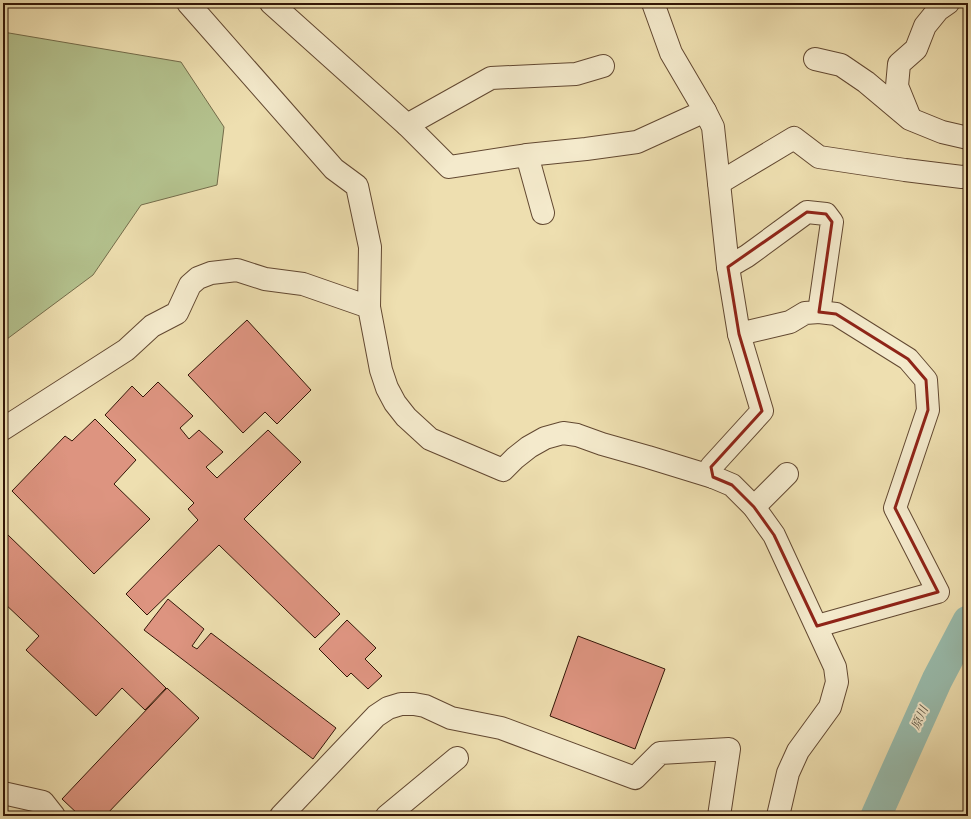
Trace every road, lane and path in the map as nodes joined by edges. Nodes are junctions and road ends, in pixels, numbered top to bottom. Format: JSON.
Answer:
{"nodes":[{"id":1,"x":188,"y":3,"type":"edge"},
{"id":2,"x":270,"y":3,"type":"edge"},
{"id":3,"x":653,"y":3,"type":"edge"},
{"id":4,"x":948,"y":3,"type":"edge"},
{"id":5,"x":815,"y":59,"type":"dead end"},
{"id":6,"x":603,"y":66,"type":"dead end"},
{"id":7,"x":705,"y":111,"type":"junction"},
{"id":8,"x":910,"y":119,"type":"junction"},
{"id":9,"x":407,"y":125,"type":"junction"},
{"id":10,"x":968,"y":138,"type":"edge"},
{"id":11,"x":527,"y":155,"type":"junction"},
{"id":12,"x":968,"y":176,"type":"edge"},
{"id":13,"x":719,"y":183,"type":"junction"},
{"id":14,"x":543,"y":213,"type":"dead end"},
{"id":15,"x":728,"y":267,"type":"junction"},
{"id":16,"x":368,"y":307,"type":"junction"},
{"id":17,"x":819,"y":312,"type":"junction"},
{"id":18,"x":739,"y":334,"type":"junction"},
{"id":19,"x":3,"y":429,"type":"edge"},
{"id":20,"x":787,"y":474,"type":"dead end"},
{"id":21,"x":713,"y":477,"type":"junction"},
{"id":22,"x":754,"y":507,"type":"junction"},
{"id":23,"x":817,"y":626,"type":"junction"},
{"id":24,"x":457,"y":758,"type":"dead end"},
{"id":25,"x":3,"y":793,"type":"edge"},
{"id":26,"x":54,"y":816,"type":"edge"},
{"id":27,"x":281,"y":816,"type":"edge"},
{"id":28,"x":387,"y":816,"type":"edge"},
{"id":29,"x":719,"y":816,"type":"edge"},
{"id":30,"x":778,"y":816,"type":"edge"}],
"edges":[{"from":1,"to":16,"type":"street"},
{"from":2,"to":9,"type":"street"},
{"from":3,"to":7,"type":"street"},
{"from":4,"to":8,"type":"street"},
{"from":5,"to":8,"type":"street"},
{"from":6,"to":9,"type":"street"},
{"from":7,"to":11,"type":"street"},
{"from":7,"to":13,"type":"street"},
{"from":8,"to":10,"type":"street"},
{"from":9,"to":11,"type":"street"},
{"from":11,"to":14,"type":"street"},
{"from":12,"to":13,"type":"street"},
{"from":13,"to":15,"type":"street"},
{"from":15,"to":17,"type":"street"},
{"from":15,"to":18,"type":"street"},
{"from":16,"to":19,"type":"street"},
{"from":16,"to":21,"type":"street"},
{"from":17,"to":18,"type":"street"},
{"from":17,"to":23,"type":"street"},
{"from":18,"to":21,"type":"street"},
{"from":20,"to":22,"type":"street"},
{"from":21,"to":22,"type":"street"},
{"from":22,"to":23,"type":"street"},
{"from":23,"to":30,"type":"street"},
{"from":24,"to":28,"type":"street"},
{"from":25,"to":26,"type":"street"},
{"from":27,"to":29,"type":"street"}]}
